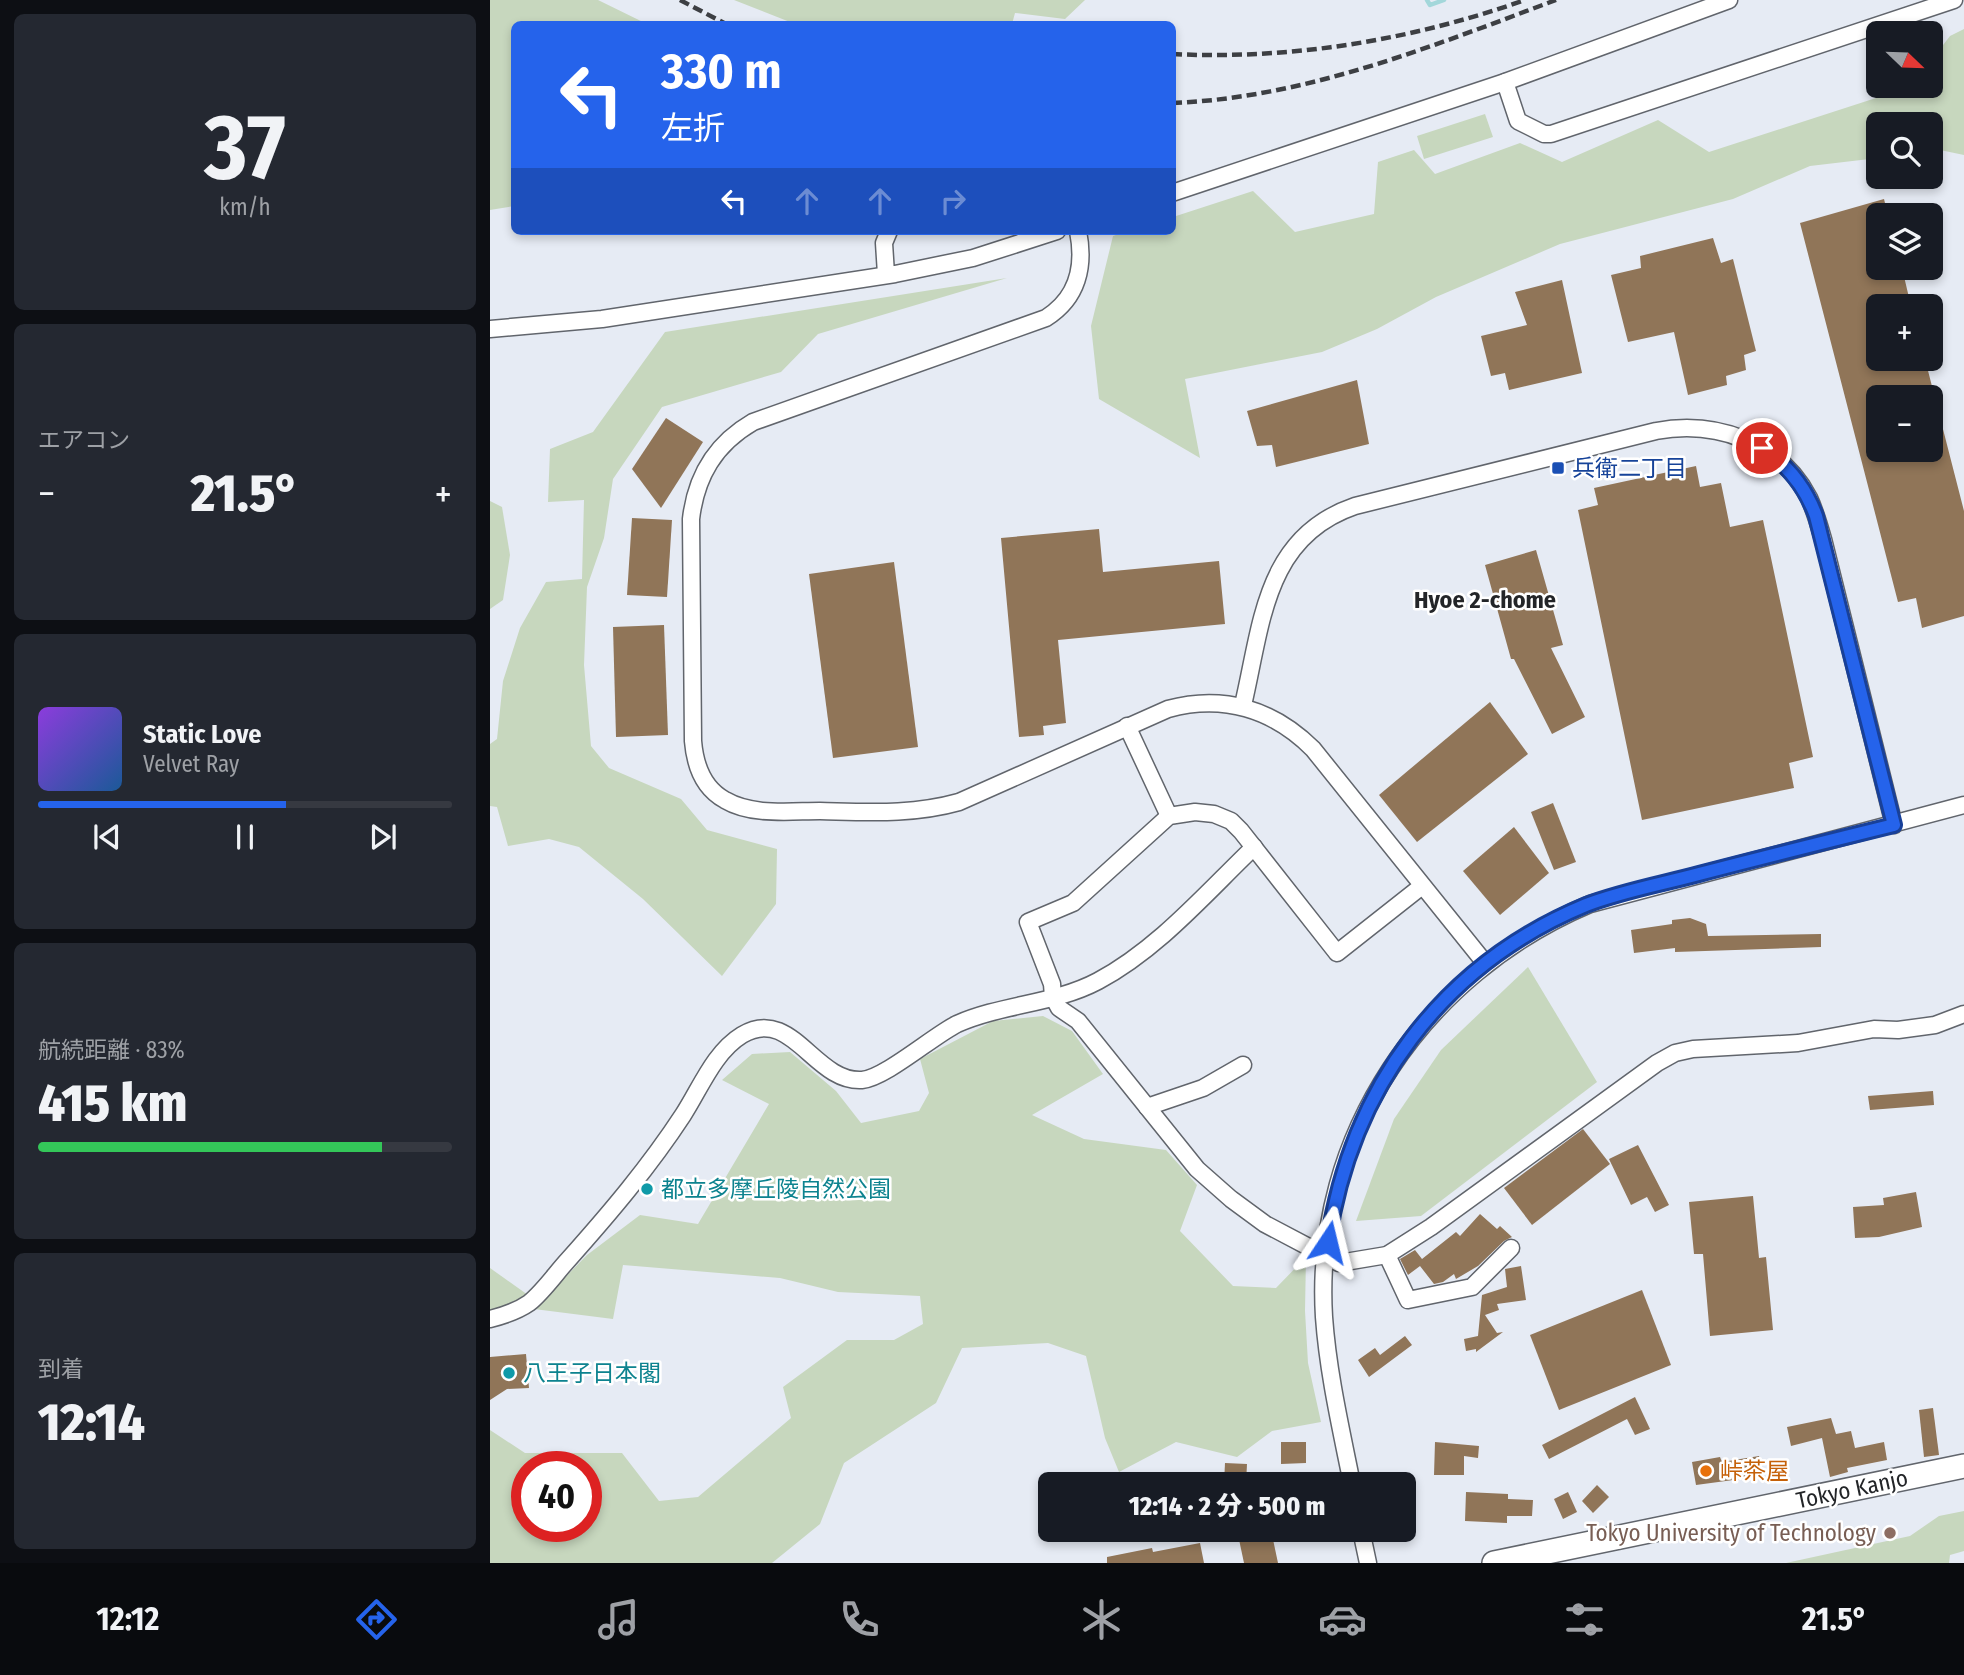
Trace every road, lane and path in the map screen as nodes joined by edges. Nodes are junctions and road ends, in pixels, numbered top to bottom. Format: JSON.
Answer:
{"nodes":[{"id":1,"x":1729,"y":0,"type":"edge"},
{"id":2,"x":1954,"y":0,"type":"edge"},
{"id":3,"x":1505,"y":82,"type":"junction"},
{"id":4,"x":1176,"y":192,"type":"edge"},
{"id":5,"x":887,"y":235,"type":"edge"},
{"id":6,"x":1045,"y":235,"type":"edge"},
{"id":7,"x":1079,"y":235,"type":"edge"},
{"id":8,"x":886,"y":274,"type":"junction"},
{"id":9,"x":490,"y":329,"type":"edge"},
{"id":10,"x":1243,"y":705,"type":"junction"},
{"id":11,"x":1127,"y":726,"type":"junction"},
{"id":12,"x":1964,"y":804,"type":"edge"},
{"id":13,"x":1169,"y":816,"type":"junction"},
{"id":14,"x":1894,"y":825,"type":"junction"},
{"id":15,"x":1254,"y":847,"type":"junction"},
{"id":16,"x":1422,"y":886,"type":"junction"},
{"id":17,"x":1485,"y":963,"type":"junction"},
{"id":18,"x":1053,"y":997,"type":"junction"},
{"id":19,"x":1964,"y":1014,"type":"edge"},
{"id":20,"x":1243,"y":1065,"type":"dead end"},
{"id":21,"x":1147,"y":1107,"type":"junction"},
{"id":22,"x":1511,"y":1248,"type":"dead end"},
{"id":23,"x":1387,"y":1255,"type":"junction"},
{"id":24,"x":1325,"y":1258,"type":"junction"},
{"id":25,"x":490,"y":1319,"type":"edge"},
{"id":26,"x":1964,"y":1466,"type":"edge"},
{"id":27,"x":1350,"y":1472,"type":"edge"},
{"id":28,"x":1364,"y":1542,"type":"edge"},
{"id":29,"x":1368,"y":1563,"type":"edge"},
{"id":30,"x":1494,"y":1563,"type":"edge"}],
"edges":[{"from":1,"to":3,"type":"street"},
{"from":2,"to":3,"type":"street"},
{"from":3,"to":4,"type":"street"},
{"from":5,"to":8,"type":"street"},
{"from":6,"to":8,"type":"street"},
{"from":7,"to":11,"type":"street"},
{"from":8,"to":9,"type":"street"},
{"from":10,"to":11,"type":"street"},
{"from":10,"to":14,"type":"street"},
{"from":10,"to":16,"type":"street"},
{"from":11,"to":13,"type":"street"},
{"from":12,"to":14,"type":"street"},
{"from":13,"to":15,"type":"street"},
{"from":13,"to":18,"type":"street"},
{"from":14,"to":17,"type":"street"},
{"from":15,"to":16,"type":"street"},
{"from":15,"to":18,"type":"street"},
{"from":16,"to":17,"type":"street"},
{"from":17,"to":24,"type":"street"},
{"from":18,"to":21,"type":"street"},
{"from":18,"to":25,"type":"street"},
{"from":19,"to":23,"type":"street"},
{"from":20,"to":21,"type":"street"},
{"from":21,"to":24,"type":"street"},
{"from":22,"to":23,"type":"street"},
{"from":23,"to":24,"type":"street"},
{"from":24,"to":27,"type":"street"},
{"from":26,"to":30,"type":"highway","name":"Tokyo Kanjo"},
{"from":28,"to":29,"type":"street"}]}
